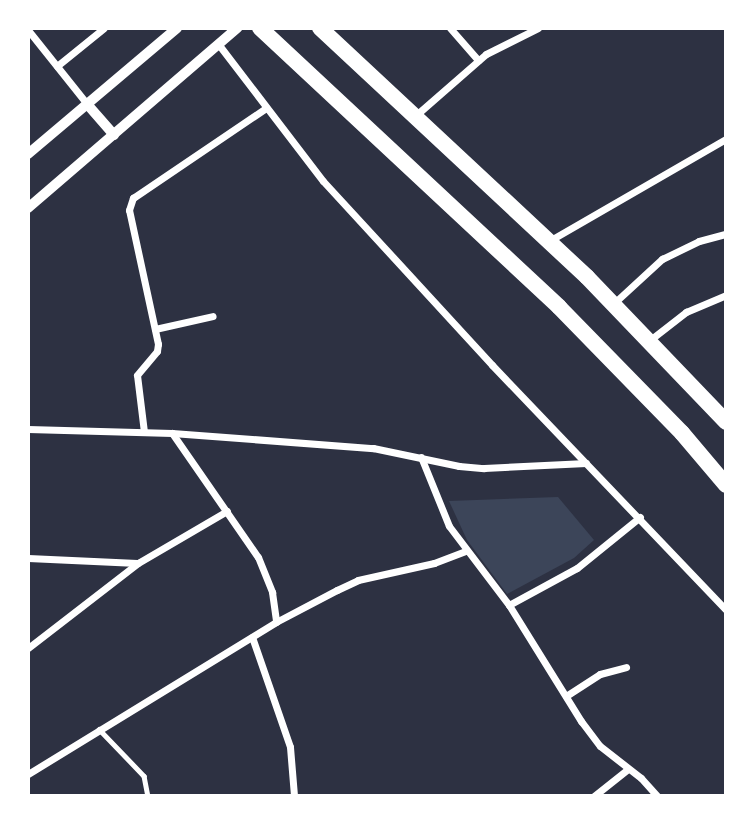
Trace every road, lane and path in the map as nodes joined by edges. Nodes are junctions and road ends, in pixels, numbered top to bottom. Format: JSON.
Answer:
{"nodes":[{"id":1,"x":104,"y":28,"type":"edge"},
{"id":2,"x":177,"y":28,"type":"edge"},
{"id":3,"x":237,"y":28,"type":"edge"},
{"id":4,"x":260,"y":28,"type":"edge"},
{"id":5,"x":320,"y":28,"type":"edge"},
{"id":6,"x":450,"y":28,"type":"edge"},
{"id":7,"x":538,"y":28,"type":"edge"},
{"id":8,"x":28,"y":30,"type":"edge"},
{"id":9,"x":219,"y":45,"type":"junction"},
{"id":10,"x":478,"y":61,"type":"junction"},
{"id":11,"x":57,"y":66,"type":"junction"},
{"id":12,"x":87,"y":104,"type":"junction"},
{"id":13,"x":266,"y":108,"type":"junction"},
{"id":14,"x":415,"y":117,"type":"junction"},
{"id":15,"x":114,"y":135,"type":"junction"},
{"id":16,"x":726,"y":139,"type":"edge"},
{"id":17,"x":28,"y":154,"type":"edge"},
{"id":18,"x":28,"y":208,"type":"edge"},
{"id":19,"x":726,"y":234,"type":"edge"},
{"id":20,"x":548,"y":241,"type":"junction"},
{"id":21,"x":726,"y":295,"type":"edge"},
{"id":22,"x":613,"y":304,"type":"junction"},
{"id":23,"x":213,"y":316,"type":"dead end"},
{"id":24,"x":155,"y":329,"type":"junction"},
{"id":25,"x":650,"y":340,"type":"junction"},
{"id":26,"x":724,"y":416,"type":"edge"},
{"id":27,"x":28,"y":429,"type":"edge"},
{"id":28,"x":144,"y":432,"type":"junction"},
{"id":29,"x":172,"y":433,"type":"junction"},
{"id":30,"x":421,"y":457,"type":"junction"},
{"id":31,"x":586,"y":463,"type":"junction"},
{"id":32,"x":726,"y":485,"type":"edge"},
{"id":33,"x":227,"y":511,"type":"junction"},
{"id":34,"x":640,"y":517,"type":"junction"},
{"id":35,"x":464,"y":551,"type":"junction"},
{"id":36,"x":28,"y":558,"type":"edge"},
{"id":37,"x":138,"y":563,"type":"junction"},
{"id":38,"x":509,"y":605,"type":"junction"},
{"id":39,"x":726,"y":610,"type":"edge"},
{"id":40,"x":276,"y":622,"type":"junction"},
{"id":41,"x":252,"y":637,"type":"junction"},
{"id":42,"x":28,"y":648,"type":"edge"},
{"id":43,"x":626,"y":667,"type":"dead end"},
{"id":44,"x":566,"y":696,"type":"junction"},
{"id":45,"x":98,"y":729,"type":"junction"},
{"id":46,"x":628,"y":769,"type":"junction"},
{"id":47,"x":28,"y":774,"type":"edge"},
{"id":48,"x":148,"y":796,"type":"edge"},
{"id":49,"x":294,"y":796,"type":"edge"},
{"id":50,"x":594,"y":796,"type":"edge"},
{"id":51,"x":657,"y":796,"type":"edge"}],
"edges":[{"from":1,"to":11,"type":"street"},
{"from":2,"to":12,"type":"street"},
{"from":3,"to":9,"type":"street"},
{"from":4,"to":32,"type":"highway"},
{"from":5,"to":14,"type":"highway"},
{"from":6,"to":10,"type":"street"},
{"from":7,"to":10,"type":"street"},
{"from":8,"to":11,"type":"street"},
{"from":9,"to":13,"type":"street"},
{"from":9,"to":15,"type":"street"},
{"from":10,"to":14,"type":"street"},
{"from":11,"to":12,"type":"street"},
{"from":12,"to":15,"type":"street"},
{"from":12,"to":17,"type":"street"},
{"from":13,"to":24,"type":"street"},
{"from":13,"to":31,"type":"street"},
{"from":14,"to":20,"type":"highway"},
{"from":15,"to":18,"type":"street"},
{"from":16,"to":20,"type":"street"},
{"from":19,"to":22,"type":"street"},
{"from":20,"to":22,"type":"highway"},
{"from":21,"to":25,"type":"street"},
{"from":22,"to":25,"type":"highway"},
{"from":23,"to":24,"type":"street"},
{"from":24,"to":28,"type":"street"},
{"from":25,"to":26,"type":"highway"},
{"from":27,"to":28,"type":"street"},
{"from":28,"to":29,"type":"street"},
{"from":29,"to":30,"type":"street"},
{"from":29,"to":33,"type":"street"},
{"from":30,"to":31,"type":"street"},
{"from":30,"to":35,"type":"street"},
{"from":31,"to":34,"type":"street"},
{"from":33,"to":37,"type":"street"},
{"from":33,"to":40,"type":"street"},
{"from":34,"to":38,"type":"street"},
{"from":34,"to":39,"type":"street"},
{"from":35,"to":38,"type":"street"},
{"from":35,"to":40,"type":"street"},
{"from":36,"to":37,"type":"street"},
{"from":37,"to":42,"type":"street"},
{"from":38,"to":44,"type":"street"},
{"from":40,"to":41,"type":"street"},
{"from":41,"to":45,"type":"street"},
{"from":41,"to":49,"type":"street"},
{"from":43,"to":44,"type":"street"},
{"from":44,"to":46,"type":"street"},
{"from":45,"to":47,"type":"street"},
{"from":45,"to":48,"type":"lane"},
{"from":46,"to":50,"type":"street"},
{"from":46,"to":51,"type":"street"}]}
